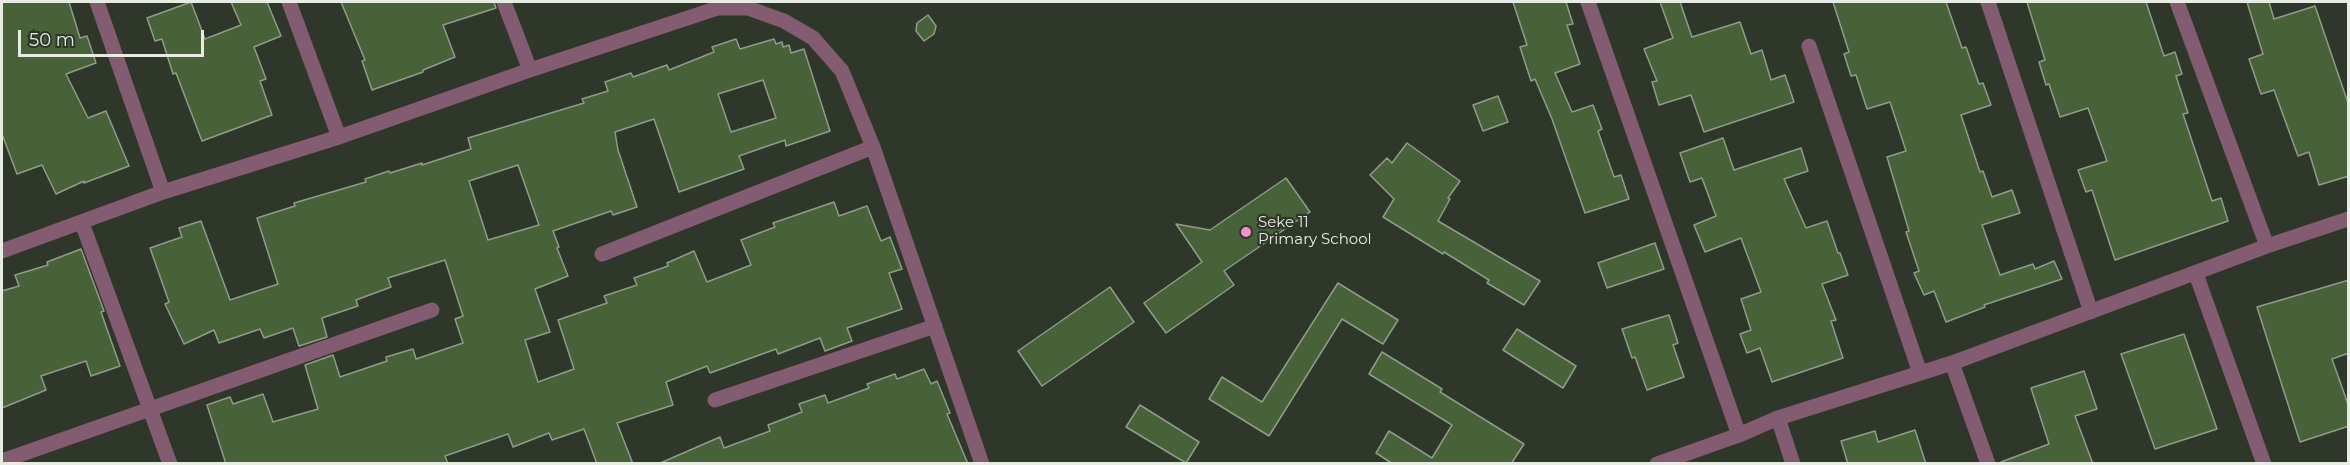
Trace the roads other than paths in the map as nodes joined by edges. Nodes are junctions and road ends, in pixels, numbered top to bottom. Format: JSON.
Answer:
{"nodes":[{"id":1,"x":97,"y":2,"type":"edge"},
{"id":2,"x":289,"y":2,"type":"edge"},
{"id":3,"x":504,"y":2,"type":"edge"},
{"id":4,"x":1588,"y":2,"type":"edge"},
{"id":5,"x":1988,"y":2,"type":"edge"},
{"id":6,"x":2177,"y":2,"type":"edge"},
{"id":7,"x":717,"y":5,"type":"edge"},
{"id":8,"x":1809,"y":46,"type":"dead end"},
{"id":9,"x":530,"y":70,"type":"junction"},
{"id":10,"x":339,"y":137,"type":"junction"},
{"id":11,"x":873,"y":147,"type":"junction"},
{"id":12,"x":163,"y":192,"type":"junction"},
{"id":13,"x":2349,"y":219,"type":"edge"},
{"id":14,"x":82,"y":223,"type":"junction"},
{"id":15,"x":2267,"y":246,"type":"junction"},
{"id":16,"x":2,"y":251,"type":"edge"},
{"id":17,"x":602,"y":254,"type":"dead end"},
{"id":18,"x":2196,"y":274,"type":"junction"},
{"id":19,"x":432,"y":309,"type":"dead end"},
{"id":20,"x":2091,"y":312,"type":"junction"},
{"id":21,"x":935,"y":326,"type":"junction"},
{"id":22,"x":1952,"y":363,"type":"junction"},
{"id":23,"x":1920,"y":373,"type":"junction"},
{"id":24,"x":715,"y":400,"type":"dead end"},
{"id":25,"x":150,"y":408,"type":"junction"},
{"id":26,"x":1778,"y":418,"type":"junction"},
{"id":27,"x":1739,"y":435,"type":"junction"},
{"id":28,"x":2,"y":461,"type":"edge"},
{"id":29,"x":170,"y":464,"type":"edge"},
{"id":30,"x":982,"y":464,"type":"edge"},
{"id":31,"x":1657,"y":464,"type":"edge"},
{"id":32,"x":1793,"y":464,"type":"edge"},
{"id":33,"x":1988,"y":464,"type":"edge"},
{"id":34,"x":2264,"y":464,"type":"edge"}],
"edges":[{"from":1,"to":12,"type":"street"},
{"from":2,"to":10,"type":"street"},
{"from":3,"to":9,"type":"street"},
{"from":4,"to":27,"type":"street"},
{"from":5,"to":20,"type":"street"},
{"from":6,"to":15,"type":"street"},
{"from":7,"to":9,"type":"street"},
{"from":7,"to":11,"type":"street"},
{"from":8,"to":23,"type":"street"},
{"from":9,"to":10,"type":"street"},
{"from":10,"to":12,"type":"street"},
{"from":11,"to":17,"type":"street"},
{"from":11,"to":21,"type":"street"},
{"from":12,"to":14,"type":"street"},
{"from":13,"to":15,"type":"street"},
{"from":14,"to":16,"type":"street"},
{"from":14,"to":25,"type":"street"},
{"from":15,"to":18,"type":"street"},
{"from":18,"to":20,"type":"street"},
{"from":18,"to":34,"type":"street"},
{"from":19,"to":25,"type":"street"},
{"from":20,"to":22,"type":"street"},
{"from":21,"to":24,"type":"street"},
{"from":21,"to":30,"type":"street"},
{"from":22,"to":23,"type":"street"},
{"from":22,"to":33,"type":"street"},
{"from":23,"to":26,"type":"street"},
{"from":25,"to":28,"type":"street"},
{"from":25,"to":29,"type":"street"},
{"from":26,"to":27,"type":"street"},
{"from":26,"to":32,"type":"street"},
{"from":27,"to":31,"type":"street"}]}
